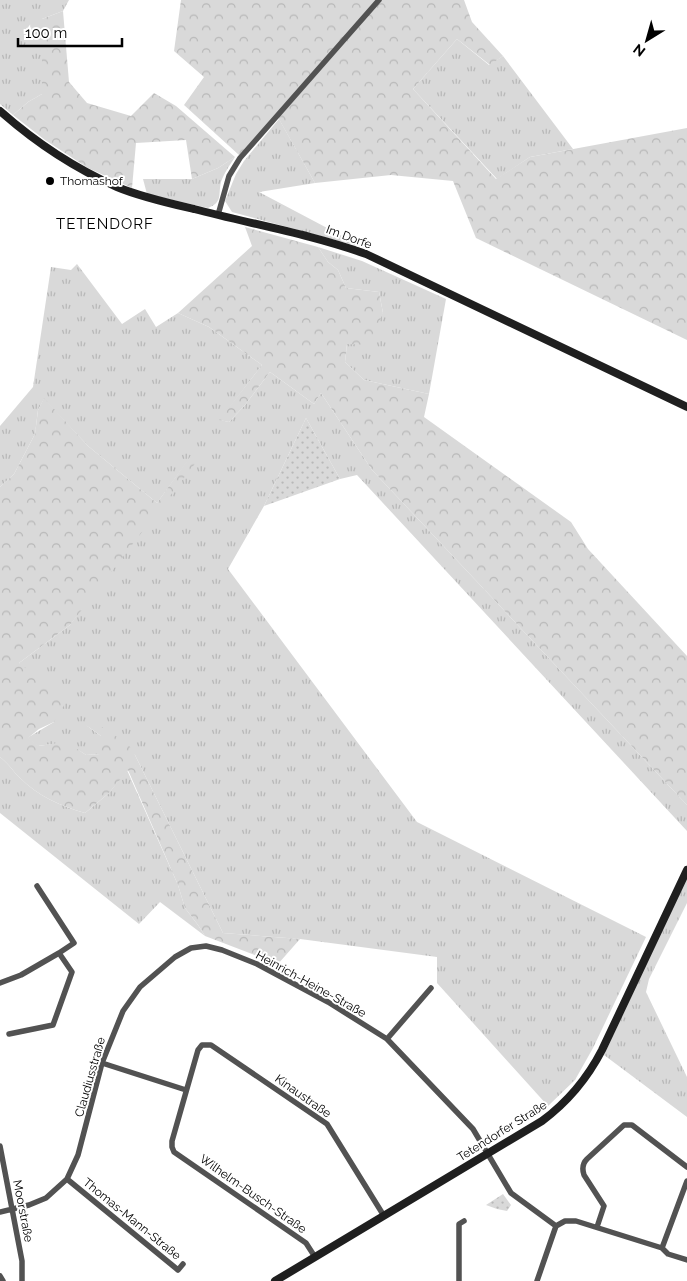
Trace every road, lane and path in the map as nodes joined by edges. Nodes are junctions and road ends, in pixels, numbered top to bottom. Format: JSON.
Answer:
{"nodes":[{"id":1,"x":379,"y":0,"type":"edge"},
{"id":2,"x":0,"y":111,"type":"edge"},
{"id":3,"x":218,"y":215,"type":"junction"},
{"id":4,"x":687,"y":408,"type":"edge"},
{"id":5,"x":687,"y":870,"type":"edge"},
{"id":6,"x":37,"y":886,"type":"dead end"},
{"id":7,"x":222,"y":950,"type":"joint"},
{"id":8,"x":59,"y":953,"type":"junction"},
{"id":9,"x":0,"y":982,"type":"edge"},
{"id":10,"x":431,"y":988,"type":"dead end"},
{"id":11,"x":9,"y":1034,"type":"dead end"},
{"id":12,"x":387,"y":1039,"type":"junction"},
{"id":13,"x":102,"y":1063,"type":"junction"},
{"id":14,"x":186,"y":1090,"type":"junction"},
{"id":15,"x":0,"y":1146,"type":"edge"},
{"id":16,"x":487,"y":1154,"type":"junction"},
{"id":17,"x":687,"y":1167,"type":"edge"},
{"id":18,"x":67,"y":1179,"type":"junction"},
{"id":19,"x":687,"y":1181,"type":"edge"},
{"id":20,"x":12,"y":1210,"type":"junction"},
{"id":21,"x":0,"y":1212,"type":"edge"},
{"id":22,"x":384,"y":1216,"type":"junction"},
{"id":23,"x":464,"y":1221,"type":"dead end"},
{"id":24,"x":556,"y":1226,"type":"junction"},
{"id":25,"x":597,"y":1227,"type":"junction"},
{"id":26,"x":662,"y":1248,"type":"junction"},
{"id":27,"x":315,"y":1257,"type":"junction"},
{"id":28,"x":687,"y":1260,"type":"edge"},
{"id":29,"x":183,"y":1264,"type":"dead end"},
{"id":30,"x":0,"y":1276,"type":"edge"},
{"id":31,"x":3,"y":1281,"type":"edge"},
{"id":32,"x":22,"y":1281,"type":"edge"},
{"id":33,"x":275,"y":1281,"type":"edge"},
{"id":34,"x":459,"y":1281,"type":"edge"},
{"id":35,"x":537,"y":1281,"type":"edge"}],
"edges":[{"from":1,"to":3,"type":"street"},
{"from":2,"to":3,"type":"street","name":"Im Dorfe"},
{"from":3,"to":4,"type":"street","name":"Im Dorfe"},
{"from":5,"to":16,"type":"street","name":"Tetendorfer Straße"},
{"from":6,"to":8,"type":"street"},
{"from":7,"to":12,"type":"street","name":"Heinrich-Heine-Straße"},
{"from":7,"to":13,"type":"street","name":"Claudiusstraße"},
{"from":8,"to":9,"type":"street"},
{"from":8,"to":11,"type":"street"},
{"from":10,"to":12,"type":"street"},
{"from":12,"to":16,"type":"street","name":"Heinrich-Heine-Straße"},
{"from":13,"to":14,"type":"street"},
{"from":13,"to":18,"type":"street","name":"Claudiusstraße"},
{"from":14,"to":22,"type":"street","name":"Kinaustraße"},
{"from":14,"to":27,"type":"street","name":"Wilhelm-Busch-Straße"},
{"from":15,"to":20,"type":"street","name":"Moorstraße"},
{"from":16,"to":22,"type":"street","name":"Tetendorfer Straße"},
{"from":16,"to":24,"type":"street","name":"Heinrich-Heine-Straße"},
{"from":17,"to":25,"type":"street"},
{"from":18,"to":20,"type":"street","name":"Claudiusstraße"},
{"from":18,"to":29,"type":"street","name":"Thomas-Mann-Straße"},
{"from":19,"to":26,"type":"street"},
{"from":20,"to":21,"type":"street","name":"Claudiusstraße"},
{"from":20,"to":32,"type":"street","name":"Moorstraße"},
{"from":22,"to":27,"type":"street","name":"Tetendorfer Straße"},
{"from":23,"to":34,"type":"street"},
{"from":24,"to":25,"type":"street"},
{"from":24,"to":35,"type":"street"},
{"from":25,"to":26,"type":"street"},
{"from":26,"to":28,"type":"street"},
{"from":27,"to":33,"type":"street","name":"Tetendorfer Straße"},
{"from":30,"to":31,"type":"street"}]}
